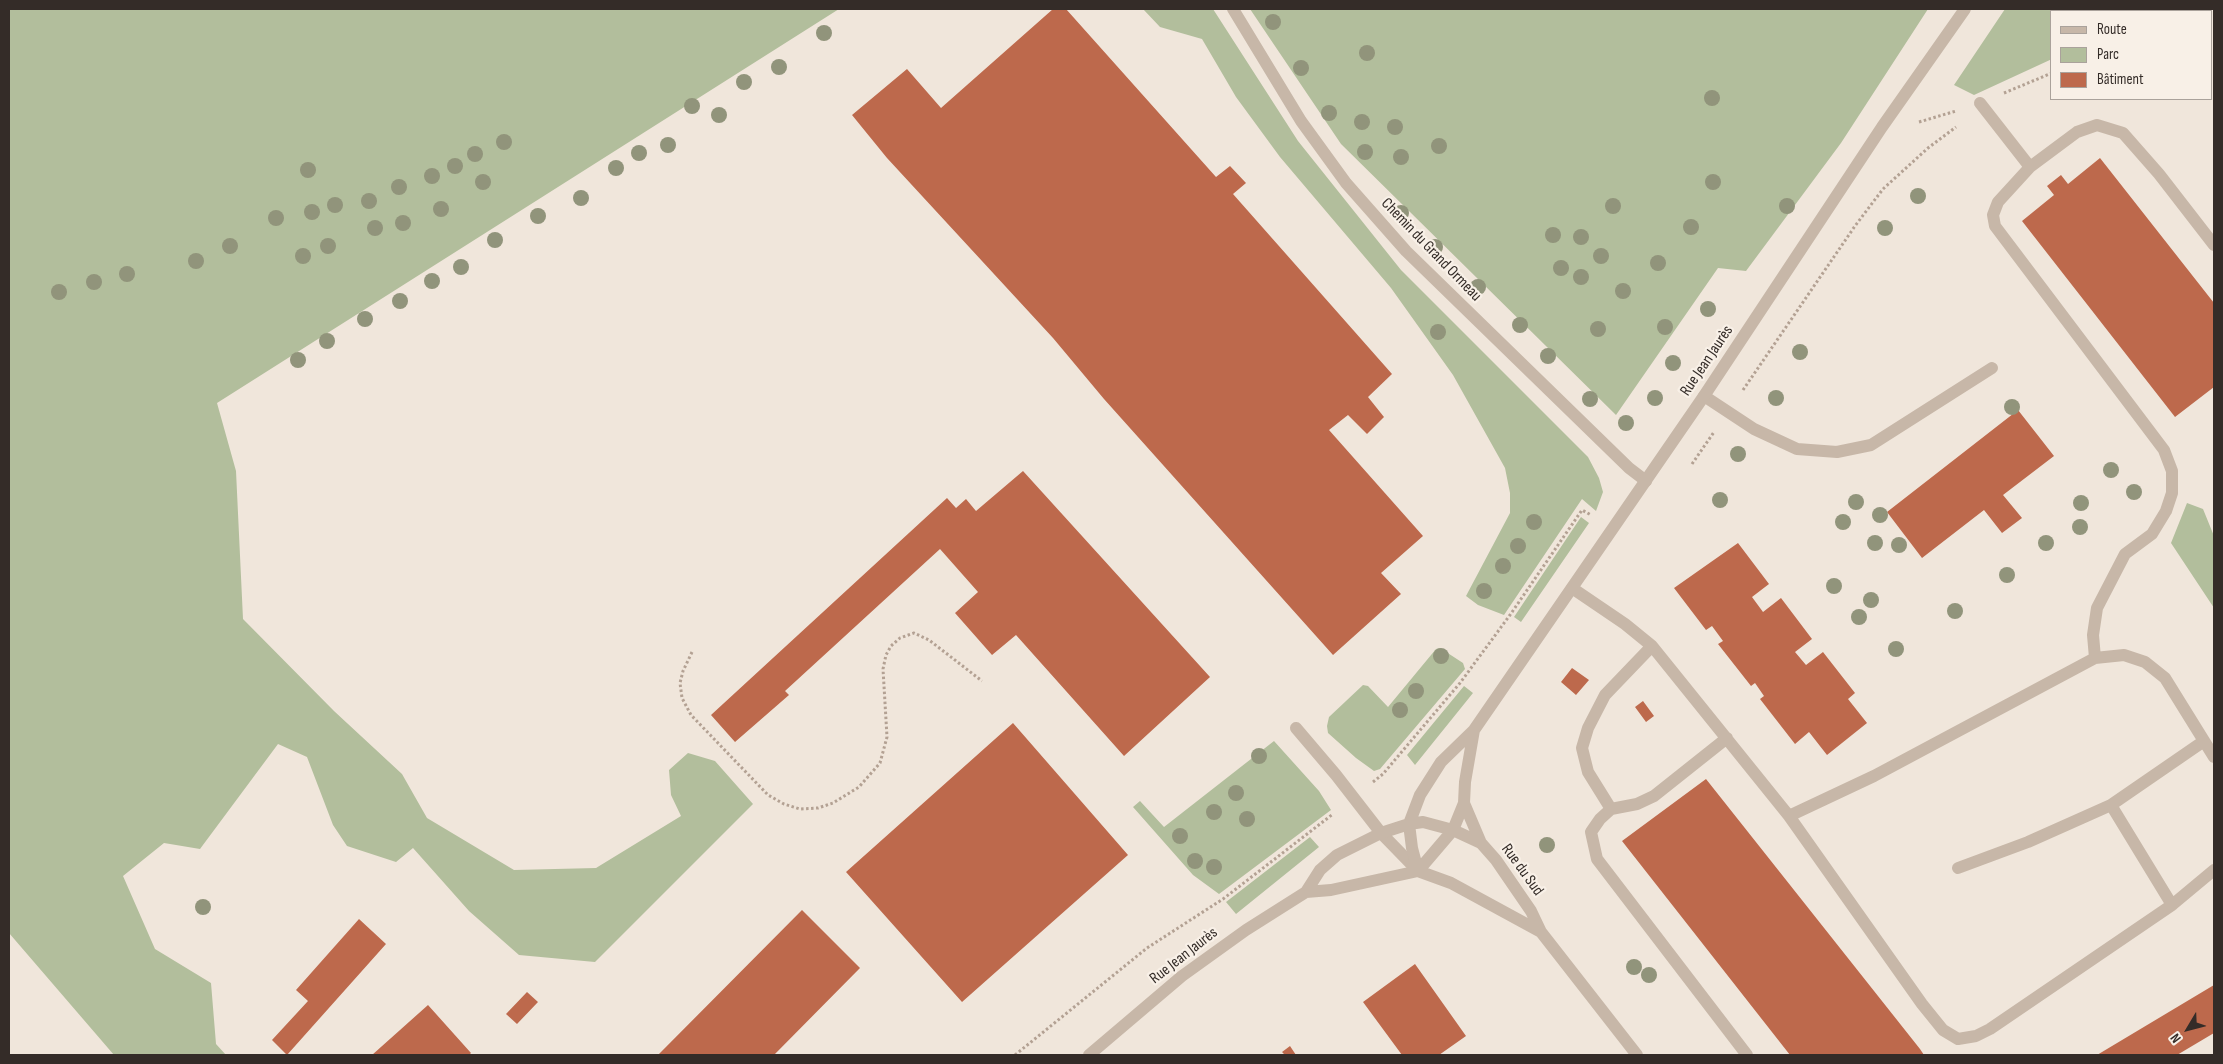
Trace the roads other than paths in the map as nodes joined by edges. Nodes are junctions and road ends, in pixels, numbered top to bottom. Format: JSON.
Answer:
{"nodes":[{"id":1,"x":1233,"y":9,"type":"edge"},
{"id":2,"x":1966,"y":9,"type":"edge"},
{"id":3,"x":1980,"y":103,"type":"dead end"},
{"id":4,"x":2030,"y":167,"type":"junction"},
{"id":5,"x":2214,"y":245,"type":"edge"},
{"id":6,"x":1992,"y":368,"type":"dead end"},
{"id":7,"x":1704,"y":396,"type":"junction"},
{"id":8,"x":1646,"y":481,"type":"junction"},
{"id":9,"x":1572,"y":588,"type":"junction"},
{"id":10,"x":1652,"y":646,"type":"junction"},
{"id":11,"x":2095,"y":658,"type":"junction"},
{"id":12,"x":1296,"y":728,"type":"dead end"},
{"id":13,"x":1474,"y":730,"type":"junction"},
{"id":14,"x":1727,"y":738,"type":"junction"},
{"id":15,"x":2204,"y":741,"type":"junction"},
{"id":16,"x":2214,"y":757,"type":"edge"},
{"id":17,"x":1464,"y":802,"type":"junction"},
{"id":18,"x":2112,"y":806,"type":"junction"},
{"id":19,"x":1611,"y":809,"type":"junction"},
{"id":20,"x":1789,"y":816,"type":"junction"},
{"id":21,"x":1409,"y":824,"type":"junction"},
{"id":22,"x":1453,"y":830,"type":"junction"},
{"id":23,"x":1381,"y":833,"type":"junction"},
{"id":24,"x":1481,"y":843,"type":"junction"},
{"id":25,"x":1958,"y":868,"type":"dead end"},
{"id":26,"x":2214,"y":870,"type":"edge"},
{"id":27,"x":1418,"y":871,"type":"junction"},
{"id":28,"x":1306,"y":892,"type":"junction"},
{"id":29,"x":2172,"y":905,"type":"junction"},
{"id":30,"x":1541,"y":932,"type":"junction"},
{"id":31,"x":1089,"y":1055,"type":"edge"},
{"id":32,"x":1637,"y":1055,"type":"edge"},
{"id":33,"x":1747,"y":1055,"type":"edge"}],
"edges":[{"from":1,"to":8,"type":"street","name":"Chemin du Grand Ormeau"},
{"from":2,"to":7,"type":"street","name":"Rue Jean Jaurès"},
{"from":3,"to":4,"type":"street"},
{"from":4,"to":5,"type":"street"},
{"from":4,"to":11,"type":"street"},
{"from":6,"to":7,"type":"street"},
{"from":7,"to":8,"type":"street","name":"Rue Jean Jaurès"},
{"from":8,"to":9,"type":"street","name":"Rue Jean Jaurès"},
{"from":9,"to":10,"type":"street"},
{"from":9,"to":13,"type":"street","name":"Rue Jean Jaurès"},
{"from":10,"to":14,"type":"street"},
{"from":10,"to":19,"type":"street"},
{"from":11,"to":15,"type":"street"},
{"from":11,"to":20,"type":"street"},
{"from":12,"to":23,"type":"street"},
{"from":13,"to":17,"type":"street","name":"Rue Jean Jaurès"},
{"from":13,"to":21,"type":"street","name":"Rue Jean Jaurès"},
{"from":14,"to":19,"type":"street"},
{"from":14,"to":20,"type":"street"},
{"from":15,"to":16,"type":"street"},
{"from":15,"to":18,"type":"street"},
{"from":17,"to":22,"type":"street","name":"Rue Jean Jaurès"},
{"from":17,"to":24,"type":"street","name":"Rue Jean Jaurès"},
{"from":18,"to":25,"type":"street"},
{"from":18,"to":29,"type":"street"},
{"from":19,"to":33,"type":"street"},
{"from":20,"to":29,"type":"street"},
{"from":21,"to":22,"type":"street","name":"Rue du Sud"},
{"from":21,"to":23,"type":"street","name":"Rue Jean Jaurès"},
{"from":21,"to":27,"type":"street","name":"Rue Jean Jaurès"},
{"from":22,"to":24,"type":"street","name":"Rue du Sud"},
{"from":22,"to":27,"type":"street","name":"Rue Jean Jaurès"},
{"from":23,"to":27,"type":"street"},
{"from":23,"to":28,"type":"street","name":"Rue Jean Jaurès"},
{"from":24,"to":30,"type":"street","name":"Rue du Sud"},
{"from":26,"to":29,"type":"street"},
{"from":27,"to":28,"type":"street","name":"Rue Jean Jaurès"},
{"from":27,"to":30,"type":"street","name":"Rue du Sud"},
{"from":28,"to":31,"type":"street","name":"Rue Jean Jaurès"},
{"from":30,"to":32,"type":"street","name":"Rue du Sud"}]}
